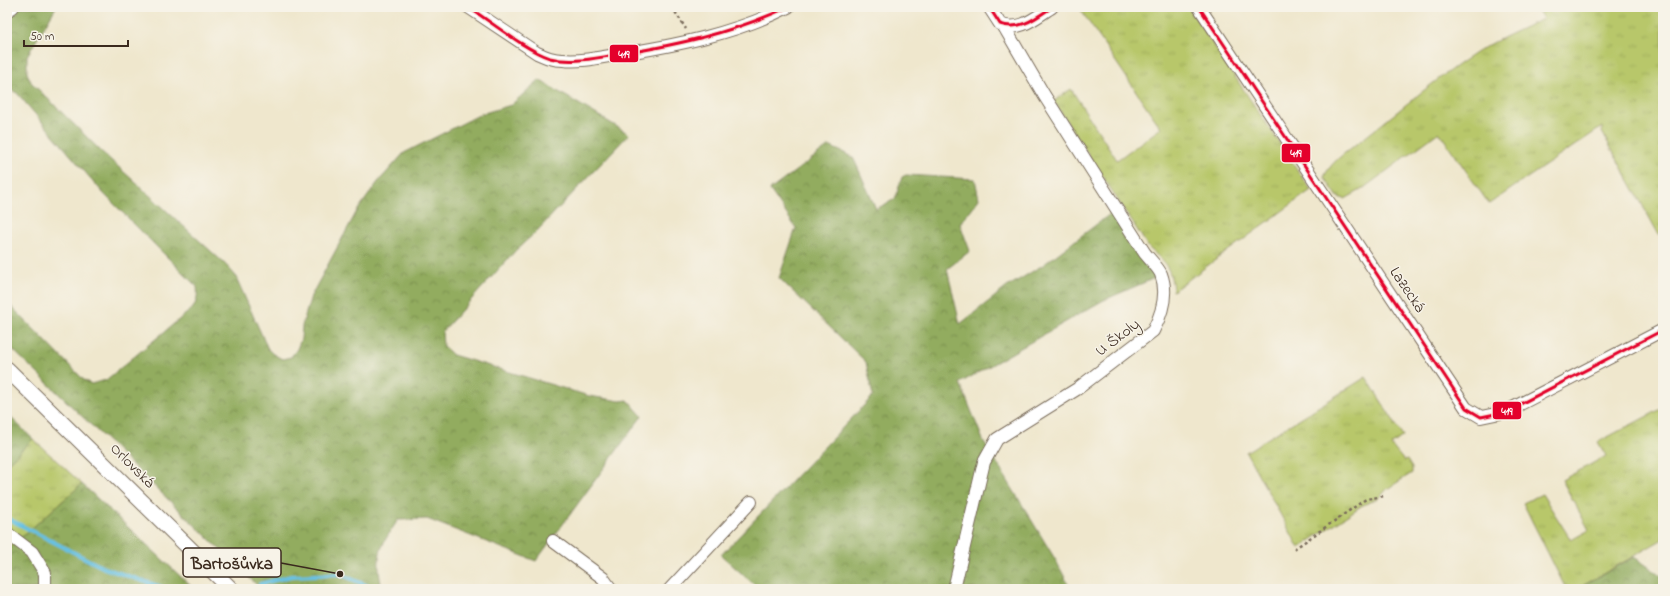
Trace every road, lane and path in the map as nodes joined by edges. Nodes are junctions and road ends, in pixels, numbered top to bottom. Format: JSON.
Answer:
{"nodes":[{"id":1,"x":13,"y":7,"type":"edge"},
{"id":2,"x":468,"y":7,"type":"edge"},
{"id":3,"x":672,"y":7,"type":"edge"},
{"id":4,"x":788,"y":7,"type":"edge"},
{"id":5,"x":989,"y":7,"type":"edge"},
{"id":6,"x":1052,"y":7,"type":"edge"},
{"id":7,"x":1199,"y":7,"type":"edge"},
{"id":8,"x":7,"y":11,"type":"edge"},
{"id":9,"x":1003,"y":25,"type":"junction"},
{"id":10,"x":692,"y":39,"type":"junction"},
{"id":11,"x":1663,"y":330,"type":"edge"},
{"id":12,"x":7,"y":368,"type":"edge"},
{"id":13,"x":1384,"y":496,"type":"dead end"},
{"id":14,"x":751,"y":502,"type":"dead end"},
{"id":15,"x":7,"y":533,"type":"edge"},
{"id":16,"x":553,"y":541,"type":"dead end"},
{"id":17,"x":1294,"y":549,"type":"dead end"},
{"id":18,"x":45,"y":589,"type":"edge"},
{"id":19,"x":231,"y":589,"type":"edge"},
{"id":20,"x":611,"y":589,"type":"edge"},
{"id":21,"x":670,"y":589,"type":"edge"},
{"id":22,"x":954,"y":589,"type":"edge"}],
"edges":[{"from":1,"to":8,"type":"street"},
{"from":2,"to":10,"type":"street"},
{"from":3,"to":10,"type":"path"},
{"from":4,"to":10,"type":"street"},
{"from":5,"to":9,"type":"street","name":"U Školy"},
{"from":6,"to":9,"type":"street"},
{"from":7,"to":11,"type":"street","name":"Lazecká"},
{"from":9,"to":22,"type":"street","name":"U Školy"},
{"from":12,"to":19,"type":"street","name":"Orlovská"},
{"from":13,"to":17,"type":"path"},
{"from":14,"to":21,"type":"street"},
{"from":15,"to":18,"type":"street"},
{"from":16,"to":20,"type":"street"}]}
